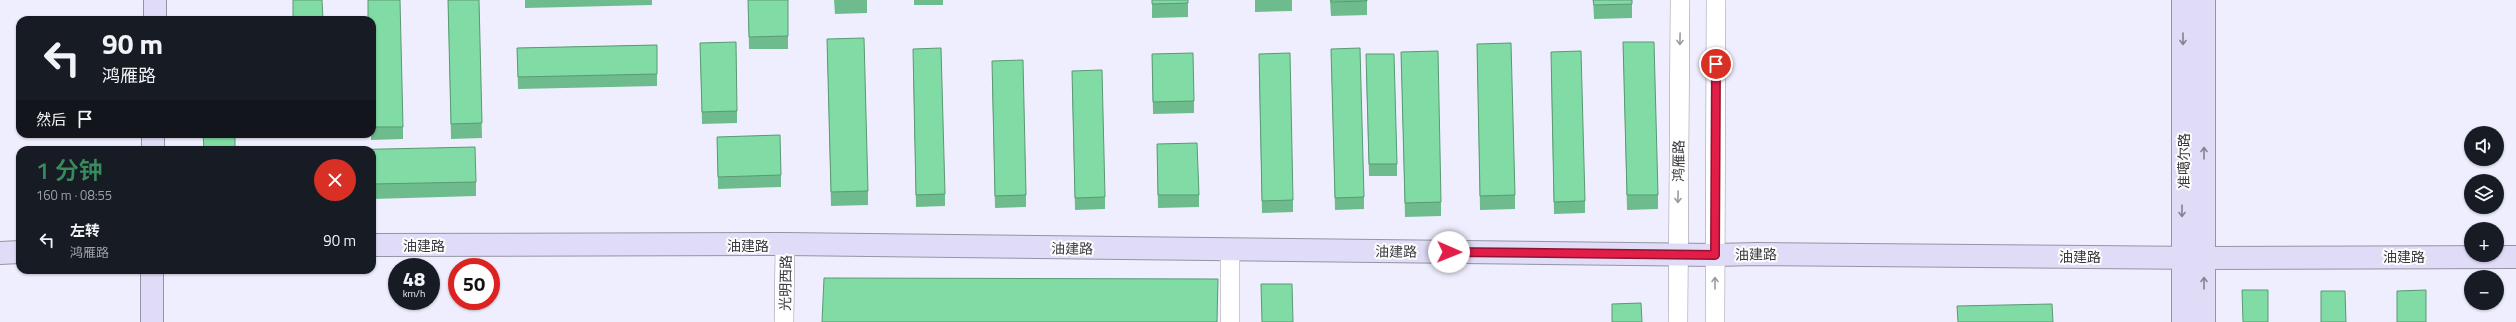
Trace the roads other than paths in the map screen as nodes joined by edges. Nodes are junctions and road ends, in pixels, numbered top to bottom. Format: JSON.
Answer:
{"nodes":[{"id":1,"x":155,"y":0,"type":"edge"},
{"id":2,"x":1680,"y":0,"type":"edge"},
{"id":3,"x":1716,"y":0,"type":"edge"},
{"id":4,"x":2183,"y":0,"type":"edge"},
{"id":5,"x":2204,"y":0,"type":"edge"},
{"id":6,"x":155,"y":16,"type":"edge"},
{"id":7,"x":785,"y":244,"type":"junction"},
{"id":8,"x":376,"y":245,"type":"edge"},
{"id":9,"x":1230,"y":250,"type":"junction"},
{"id":10,"x":16,"y":252,"type":"edge"},
{"id":11,"x":0,"y":253,"type":"edge"},
{"id":12,"x":1677,"y":255,"type":"junction"},
{"id":13,"x":1715,"y":255,"type":"junction"},
{"id":14,"x":2182,"y":257,"type":"junction"},
{"id":15,"x":2516,"y":257,"type":"edge"},
{"id":16,"x":2204,"y":258,"type":"junction"},
{"id":17,"x":152,"y":274,"type":"edge"},
{"id":18,"x":152,"y":322,"type":"edge"},
{"id":19,"x":784,"y":322,"type":"edge"},
{"id":20,"x":1230,"y":322,"type":"edge"},
{"id":21,"x":1678,"y":322,"type":"edge"},
{"id":22,"x":1715,"y":322,"type":"edge"},
{"id":23,"x":2183,"y":322,"type":"edge"},
{"id":24,"x":2204,"y":322,"type":"edge"}],
"edges":[{"from":1,"to":6,"type":"main road"},
{"from":2,"to":12,"type":"street","name":"鸿雁路","one_way":true},
{"from":3,"to":13,"type":"street"},
{"from":4,"to":14,"type":"main road","name":"准噶尔路","one_way":true},
{"from":16,"to":5,"type":"main road","name":"准噶尔路","one_way":true},
{"from":7,"to":8,"type":"main road","name":"油建路"},
{"from":7,"to":9,"type":"main road","name":"油建路"},
{"from":7,"to":19,"type":"street","name":"光明西路"},
{"from":9,"to":12,"type":"main road","name":"油建路"},
{"from":9,"to":20,"type":"street"},
{"from":10,"to":11,"type":"main road"},
{"from":12,"to":13,"type":"main road","name":"油建路"},
{"from":12,"to":21,"type":"street","name":"鸿雁路"},
{"from":13,"to":14,"type":"main road","name":"油建路"},
{"from":22,"to":13,"type":"street","one_way":true},
{"from":14,"to":16,"type":"main road","name":"油建路"},
{"from":14,"to":23,"type":"main road","name":"准噶尔路"},
{"from":15,"to":16,"type":"main road","name":"油建路"},
{"from":24,"to":16,"type":"main road","name":"准噶尔路","one_way":true},
{"from":17,"to":18,"type":"main road"}]}
